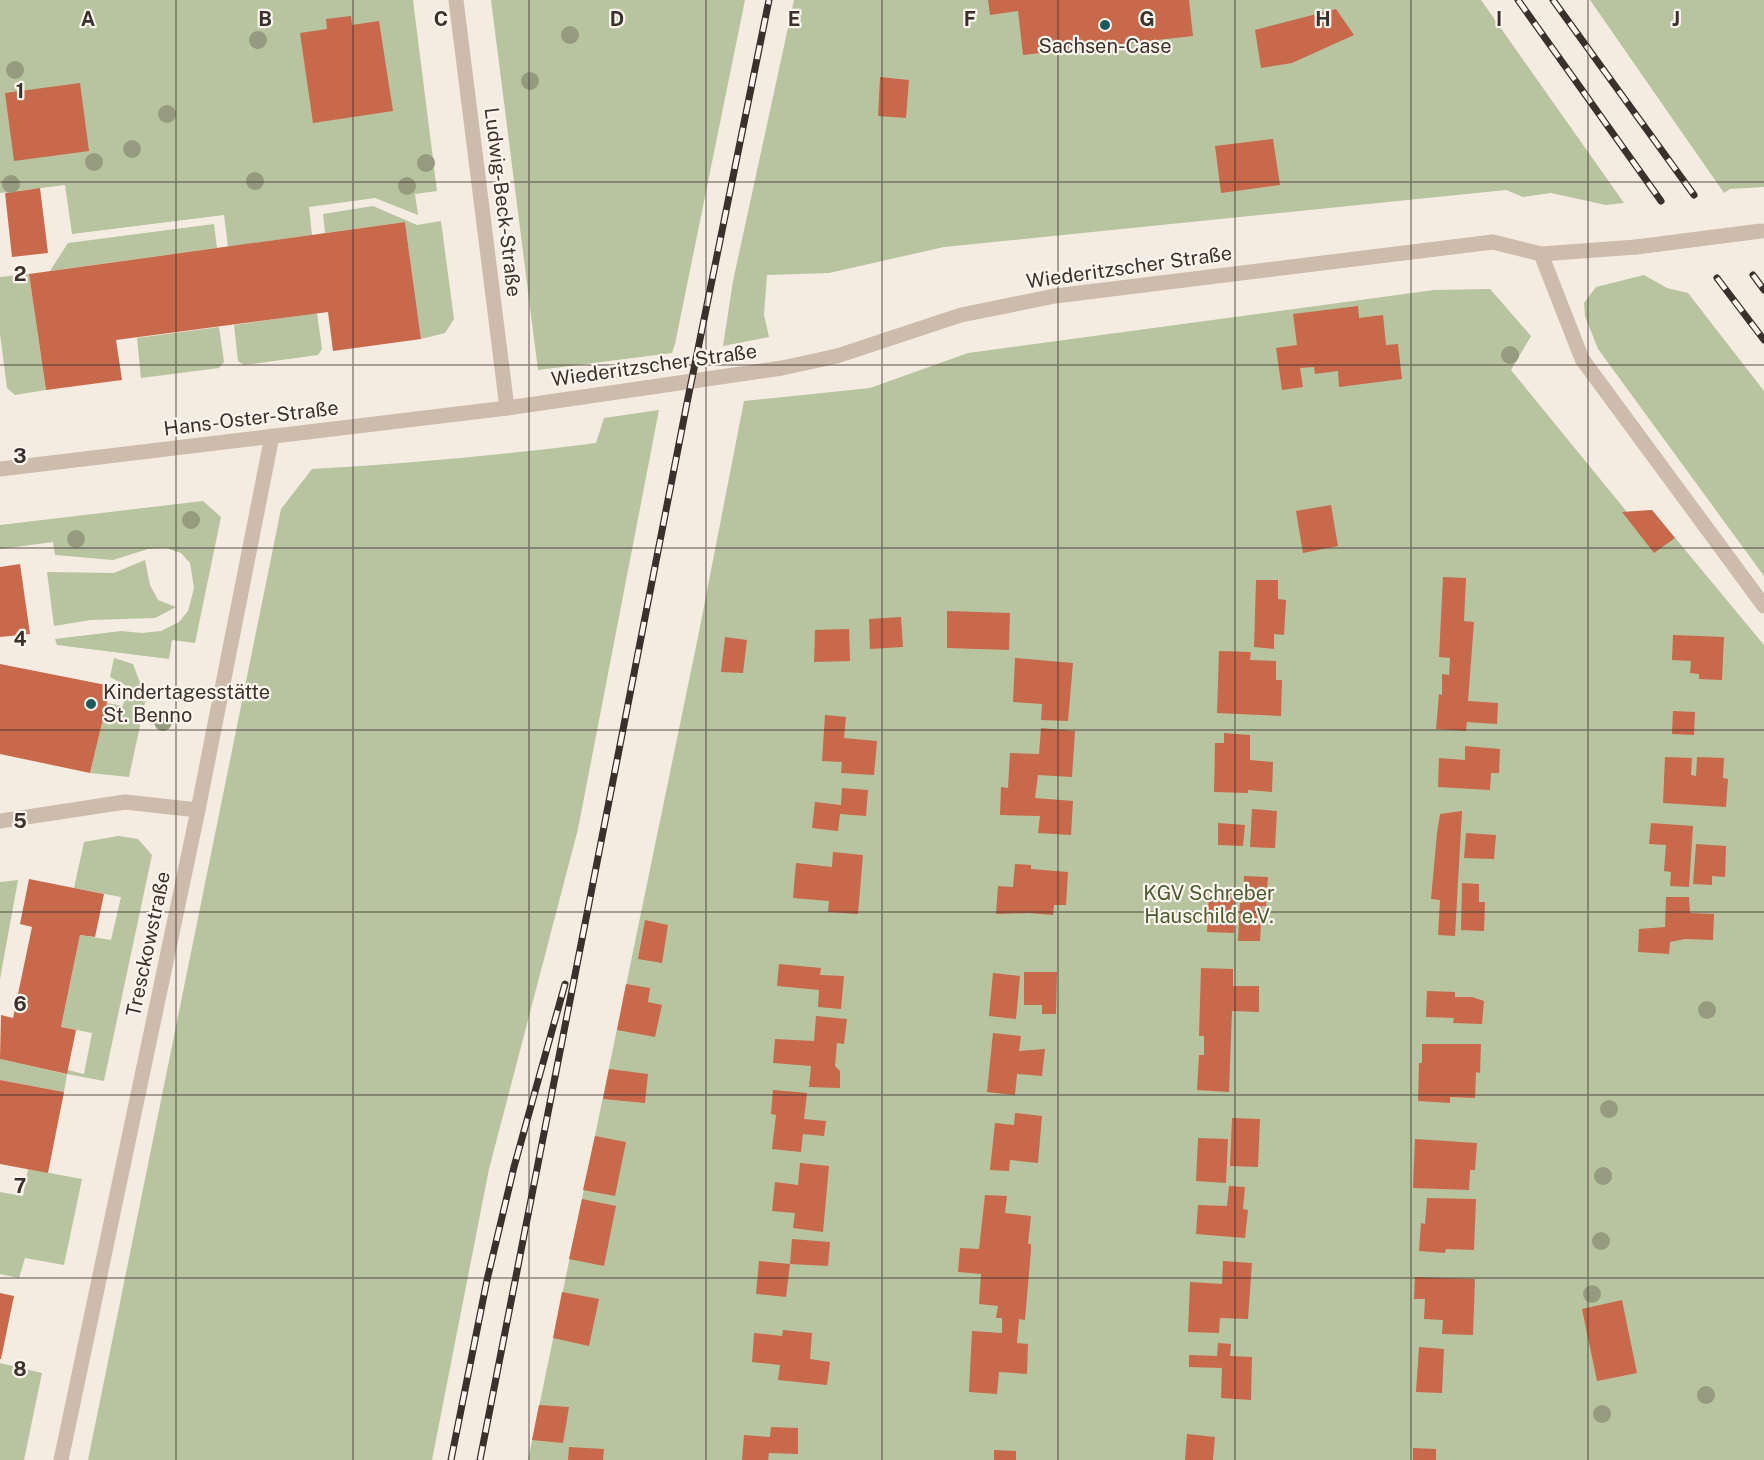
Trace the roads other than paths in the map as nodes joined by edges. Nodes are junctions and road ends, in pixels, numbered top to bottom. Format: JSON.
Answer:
{"nodes":[{"id":1,"x":456,"y":0,"type":"edge"},
{"id":2,"x":1762,"y":230,"type":"edge"},
{"id":3,"x":1541,"y":254,"type":"junction"},
{"id":4,"x":507,"y":408,"type":"junction"},
{"id":5,"x":273,"y":436,"type":"junction"},
{"id":6,"x":0,"y":469,"type":"edge"},
{"id":7,"x":1764,"y":606,"type":"edge"},
{"id":8,"x":198,"y":810,"type":"junction"},
{"id":9,"x":0,"y":821,"type":"edge"},
{"id":10,"x":61,"y":1460,"type":"edge"}],
"edges":[{"from":1,"to":4,"type":"street","name":"Ludwig-Beck-Straße"},
{"from":2,"to":3,"type":"street","name":"Wiederitzscher Straße","bridge":true},
{"from":3,"to":4,"type":"street","name":"Wiederitzscher Straße"},
{"from":3,"to":7,"type":"street"},
{"from":4,"to":5,"type":"street","name":"Hans-Oster-Straße"},
{"from":5,"to":6,"type":"street","name":"Hans-Oster-Straße"},
{"from":5,"to":8,"type":"street","name":"Tresckowstraße"},
{"from":8,"to":9,"type":"street"},
{"from":8,"to":10,"type":"street","name":"Tresckowstraße"}]}
